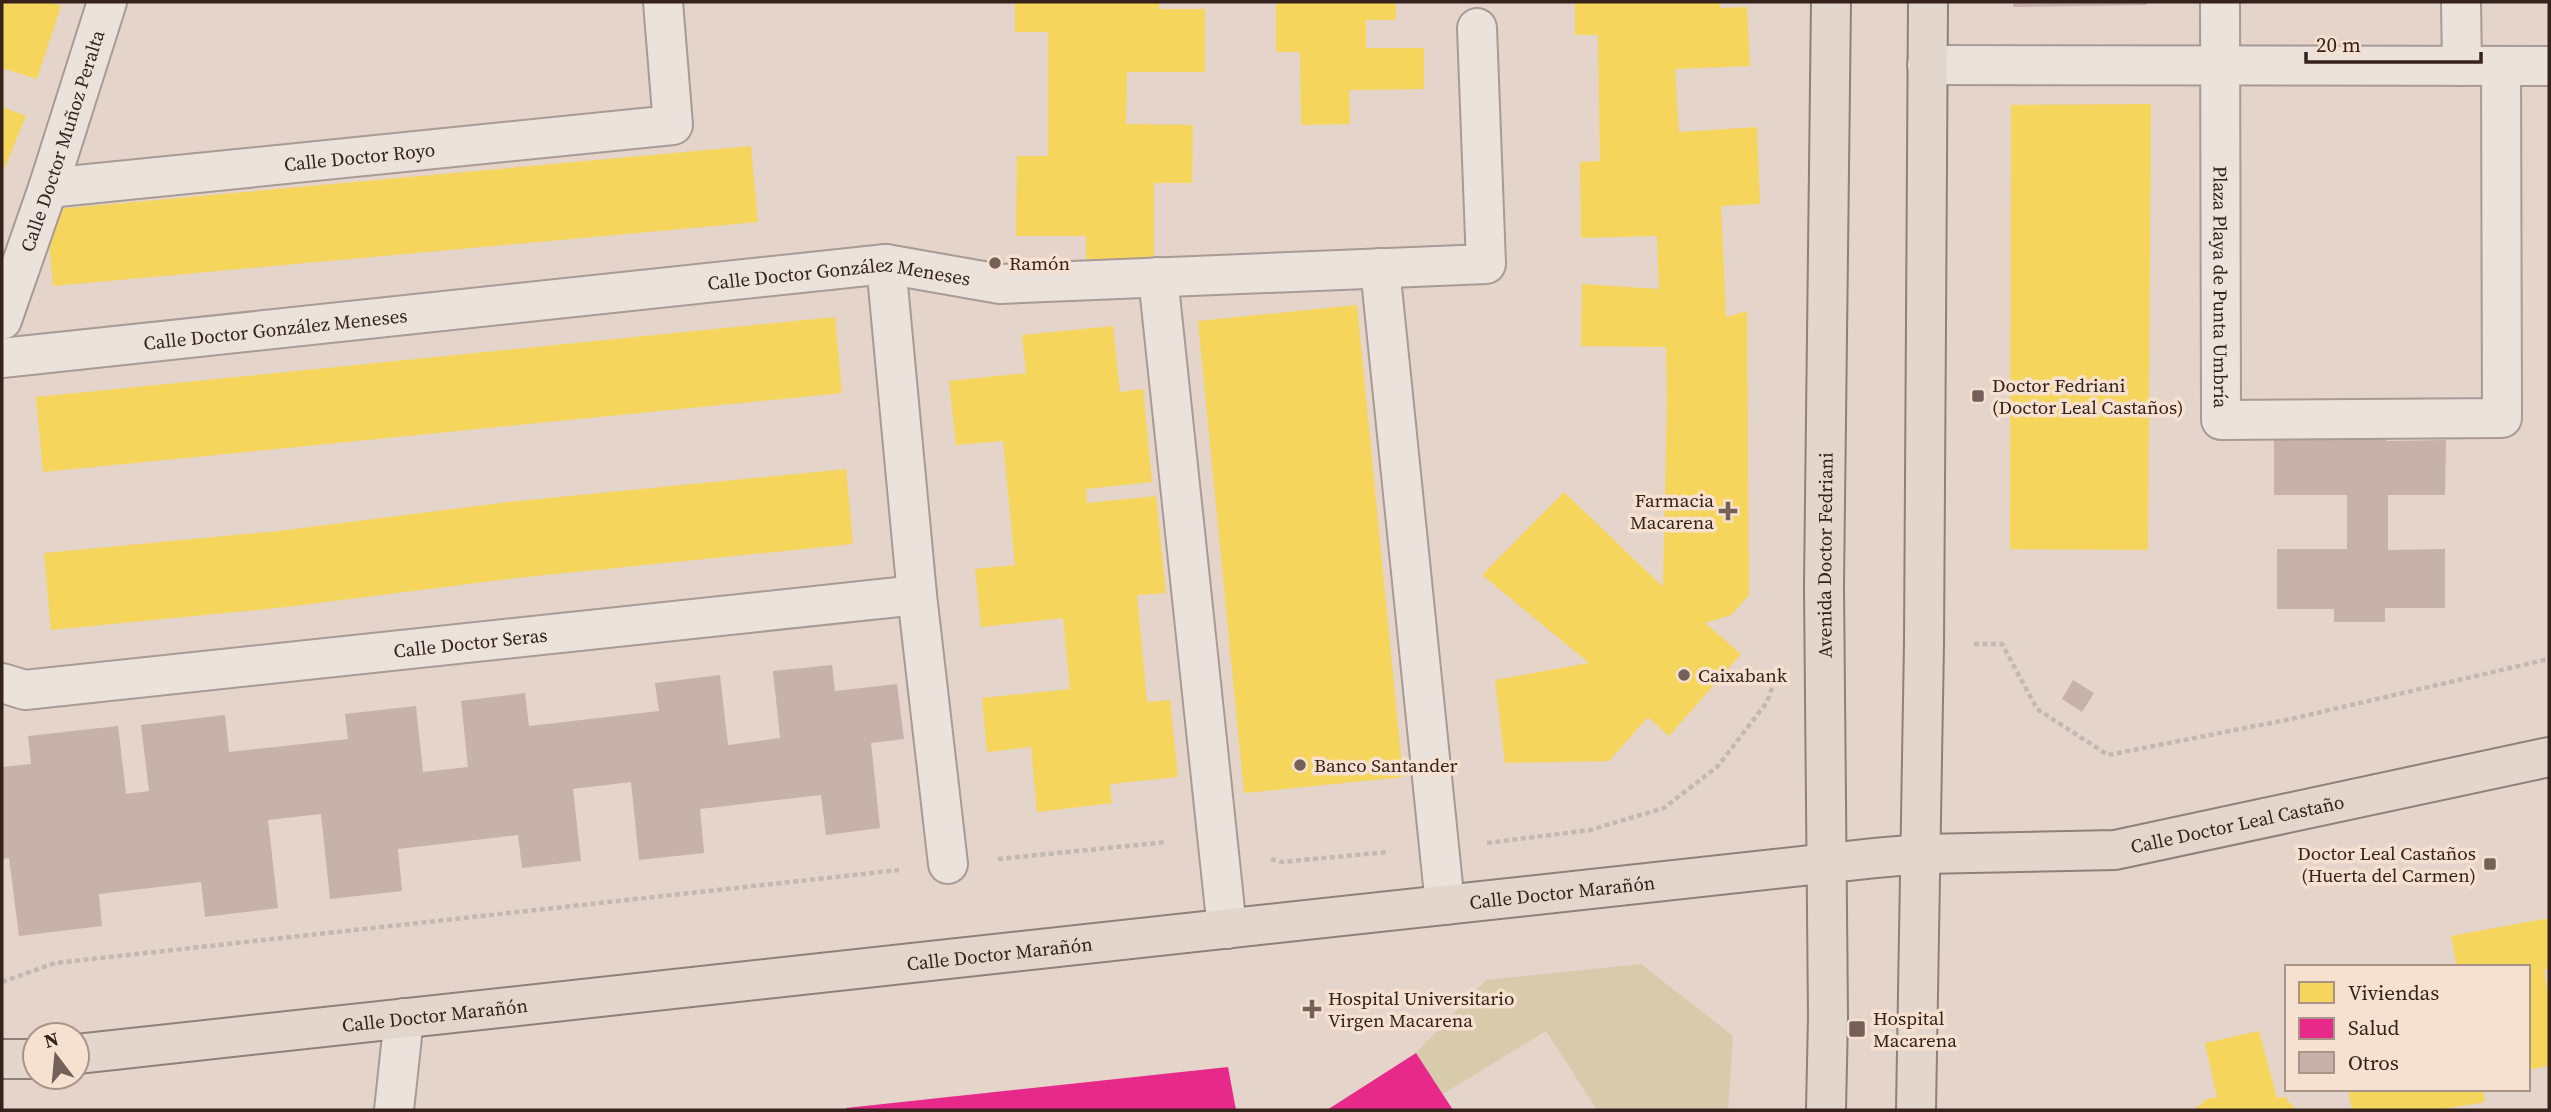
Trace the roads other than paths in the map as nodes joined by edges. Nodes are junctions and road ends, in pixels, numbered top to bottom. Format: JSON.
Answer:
{"nodes":[{"id":1,"x":107,"y":2,"type":"edge"},
{"id":2,"x":663,"y":2,"type":"edge"},
{"id":3,"x":1831,"y":2,"type":"edge"},
{"id":4,"x":1928,"y":2,"type":"edge"},
{"id":5,"x":2220,"y":2,"type":"edge"},
{"id":6,"x":2461,"y":2,"type":"edge"},
{"id":7,"x":1478,"y":28,"type":"dead end"},
{"id":8,"x":1927,"y":65,"type":"junction"},
{"id":9,"x":2501,"y":65,"type":"junction"},
{"id":10,"x":2462,"y":66,"type":"junction"},
{"id":11,"x":2549,"y":66,"type":"edge"},
{"id":12,"x":2221,"y":67,"type":"junction"},
{"id":13,"x":48,"y":188,"type":"junction"},
{"id":14,"x":886,"y":264,"type":"junction"},
{"id":15,"x":1380,"y":268,"type":"junction"},
{"id":16,"x":1158,"y":277,"type":"junction"},
{"id":17,"x":2,"y":320,"type":"edge"},
{"id":18,"x":2,"y":358,"type":"edge"},
{"id":19,"x":917,"y":596,"type":"junction"},
{"id":20,"x":13,"y":686,"type":"edge"},
{"id":21,"x":2549,"y":757,"type":"edge"},
{"id":22,"x":1921,"y":854,"type":"junction"},
{"id":23,"x":947,"y":864,"type":"dead end"},
{"id":24,"x":1826,"y":864,"type":"junction"},
{"id":25,"x":1445,"y":905,"type":"junction"},
{"id":26,"x":1227,"y":929,"type":"junction"},
{"id":27,"x":404,"y":1018,"type":"junction"},
{"id":28,"x":91,"y":1052,"type":"edge"},
{"id":29,"x":2,"y":1059,"type":"edge"},
{"id":30,"x":21,"y":1059,"type":"edge"},
{"id":31,"x":394,"y":1110,"type":"edge"},
{"id":32,"x":1826,"y":1110,"type":"edge"},
{"id":33,"x":1916,"y":1110,"type":"edge"}],
"edges":[{"from":1,"to":13,"type":"street","name":"Calle Doctor Muñoz Peralta"},
{"from":2,"to":13,"type":"street","name":"Calle Doctor Royo"},
{"from":3,"to":24,"type":"main road","name":"Avenida Doctor Fedriani"},
{"from":4,"to":8,"type":"main road"},
{"from":5,"to":12,"type":"street"},
{"from":6,"to":10,"type":"street"},
{"from":7,"to":15,"type":"street","name":"Calle Doctor González Meneses"},
{"from":8,"to":12,"type":"street"},
{"from":8,"to":22,"type":"main road"},
{"from":9,"to":10,"type":"street"},
{"from":9,"to":11,"type":"street"},
{"from":9,"to":12,"type":"street","name":"Plaza Playa de Punta Umbría"},
{"from":10,"to":12,"type":"street"},
{"from":13,"to":17,"type":"street","name":"Calle Doctor Muñoz Peralta"},
{"from":14,"to":16,"type":"street","name":"Calle Doctor González Meneses"},
{"from":14,"to":18,"type":"street","name":"Calle Doctor González Meneses"},
{"from":14,"to":19,"type":"street"},
{"from":15,"to":16,"type":"street","name":"Calle Doctor González Meneses"},
{"from":15,"to":25,"type":"street"},
{"from":16,"to":26,"type":"street"},
{"from":19,"to":20,"type":"street","name":"Calle Doctor Seras"},
{"from":19,"to":23,"type":"street"},
{"from":21,"to":22,"type":"main road","name":"Calle Doctor Leal Castaño"},
{"from":22,"to":24,"type":"main road","name":"Calle Doctor Marañón"},
{"from":22,"to":33,"type":"main road"},
{"from":24,"to":25,"type":"main road","name":"Calle Doctor Marañón"},
{"from":24,"to":32,"type":"main road","name":"Avenida Doctor Fedriani"},
{"from":25,"to":26,"type":"main road","name":"Calle Doctor Marañón"},
{"from":26,"to":27,"type":"main road","name":"Calle Doctor Marañón"},
{"from":27,"to":28,"type":"main road","name":"Calle Doctor Marañón"},
{"from":27,"to":31,"type":"street"},
{"from":29,"to":30,"type":"main road"}]}
